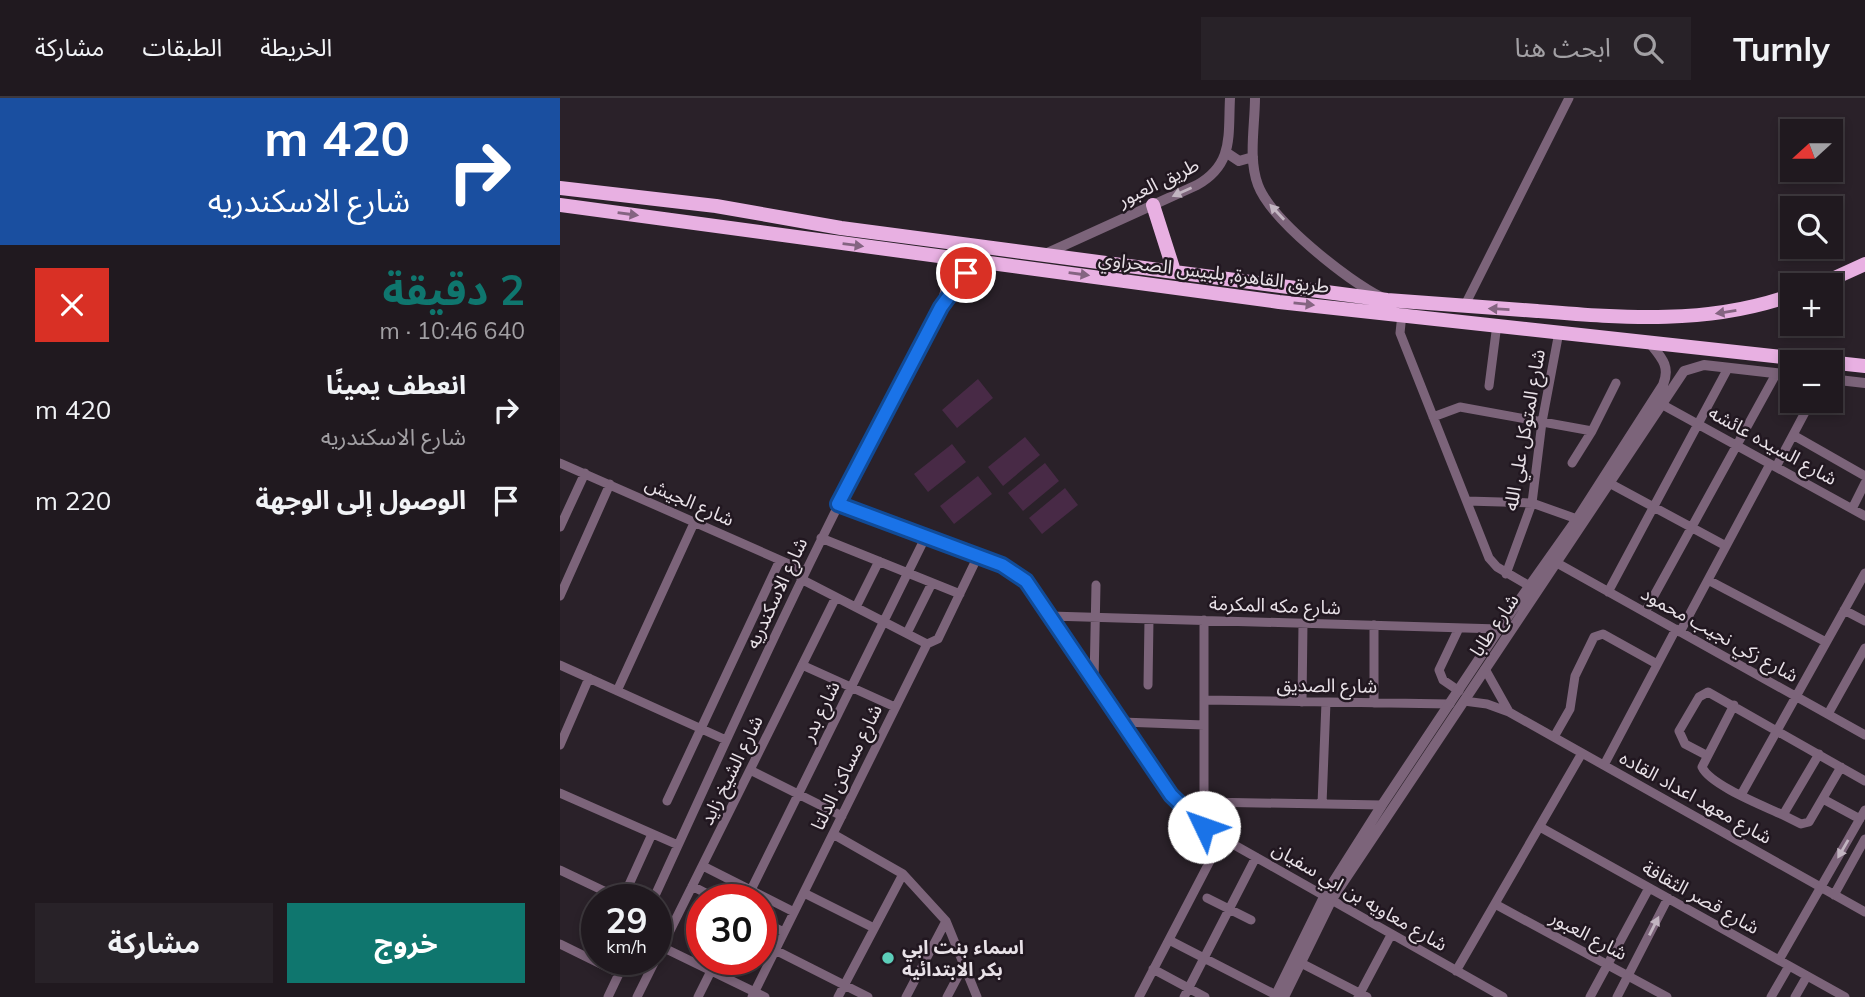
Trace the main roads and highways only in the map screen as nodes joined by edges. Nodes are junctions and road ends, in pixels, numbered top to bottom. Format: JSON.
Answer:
{"nodes":[{"id":1,"x":560,"y":188,"type":"edge"},
{"id":2,"x":560,"y":205,"type":"edge"},
{"id":3,"x":1153,"y":205,"type":"road end"},
{"id":4,"x":716,"y":206,"type":"junction"},
{"id":5,"x":749,"y":212,"type":"junction"},
{"id":6,"x":713,"y":226,"type":"junction"},
{"id":7,"x":745,"y":231,"type":"junction"},
{"id":8,"x":1865,"y":264,"type":"edge"},
{"id":9,"x":1174,"y":271,"type":"junction"},
{"id":10,"x":1843,"y":274,"type":"edge"},
{"id":11,"x":1780,"y":299,"type":"edge"},
{"id":12,"x":1780,"y":356,"type":"edge"},
{"id":13,"x":1843,"y":363,"type":"edge"},
{"id":14,"x":1865,"y":366,"type":"edge"}],
"edges":[{"from":1,"to":4,"type":"highway","name":"طريق القاهرة, بلبيس الصحراوي"},
{"from":2,"to":6,"type":"highway","name":"طريق القاهرة, بلبيس الصحراوي","one_way":true},
{"from":3,"to":9,"type":"highway"},
{"from":4,"to":5,"type":"highway","name":"طريق القاهرة, بلبيس الصحراوي"},
{"from":4,"to":6,"type":"highway"},
{"from":5,"to":7,"type":"highway"},
{"from":5,"to":9,"type":"highway","name":"طريق القاهرة, بلبيس الصحراوي"},
{"from":6,"to":7,"type":"highway","name":"طريق القاهرة, بلبيس الصحراوي"},
{"from":7,"to":12,"type":"highway","name":"طريق القاهرة, بلبيس الصحراوي","one_way":true},
{"from":8,"to":10,"type":"highway"},
{"from":11,"to":9,"type":"highway","name":"طريق القاهرة, بلبيس الصحراوي","one_way":true},
{"from":13,"to":14,"type":"highway","name":"طريق القاهرة, بلبيس الصحراوي"}]}
